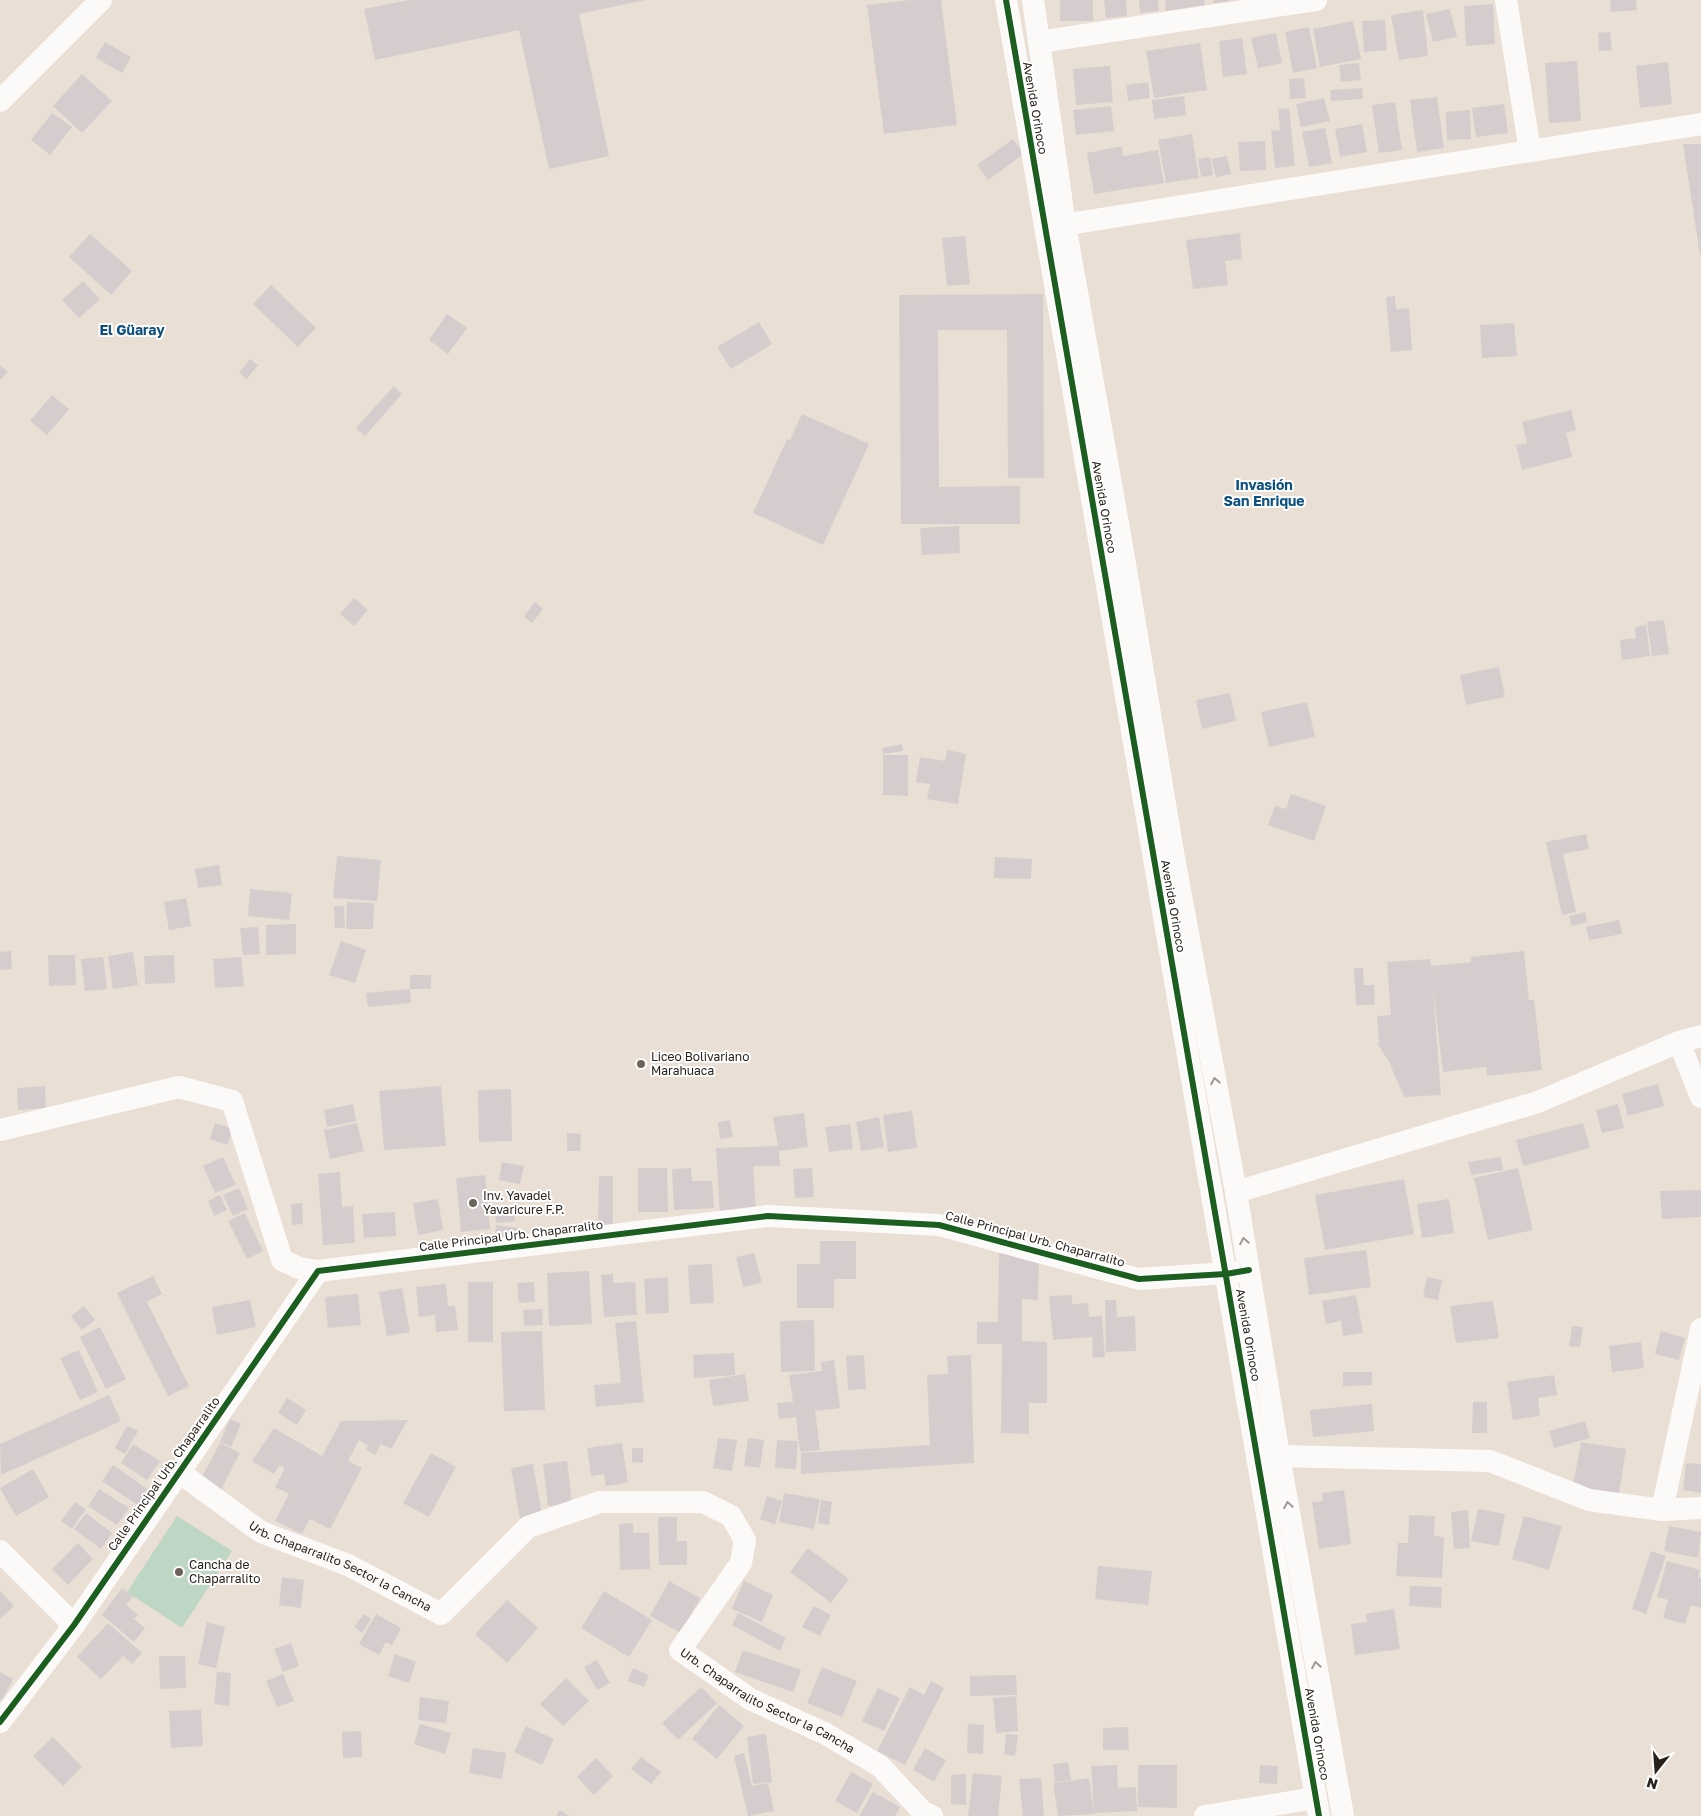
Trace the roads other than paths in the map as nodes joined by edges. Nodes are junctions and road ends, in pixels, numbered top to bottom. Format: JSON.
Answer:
{"nodes":[{"id":1,"x":101,"y":0,"type":"edge"},
{"id":2,"x":1006,"y":0,"type":"edge"},
{"id":3,"x":1033,"y":0,"type":"edge"},
{"id":4,"x":1316,"y":0,"type":"edge"},
{"id":5,"x":1506,"y":0,"type":"edge"},
{"id":6,"x":1039,"y":42,"type":"junction"},
{"id":7,"x":0,"y":101,"type":"edge"},
{"id":8,"x":1701,"y":124,"type":"edge"},
{"id":9,"x":1530,"y":152,"type":"junction"},
{"id":10,"x":1054,"y":226,"type":"junction"},
{"id":11,"x":1701,"y":1036,"type":"edge"},
{"id":12,"x":1679,"y":1042,"type":"junction"},
{"id":13,"x":1701,"y":1096,"type":"edge"},
{"id":14,"x":0,"y":1130,"type":"edge"},
{"id":15,"x":1236,"y":1192,"type":"junction"},
{"id":16,"x":1249,"y":1270,"type":"junction"},
{"id":17,"x":318,"y":1271,"type":"junction"},
{"id":18,"x":1226,"y":1274,"type":"junction"},
{"id":19,"x":1701,"y":1329,"type":"edge"},
{"id":20,"x":1279,"y":1456,"type":"junction"},
{"id":21,"x":179,"y":1472,"type":"junction"},
{"id":22,"x":1701,"y":1508,"type":"edge"},
{"id":23,"x":1662,"y":1510,"type":"junction"},
{"id":24,"x":0,"y":1551,"type":"edge"},
{"id":25,"x":74,"y":1625,"type":"junction"},
{"id":26,"x":0,"y":1722,"type":"edge"},
{"id":27,"x":1318,"y":1807,"type":"edge"},
{"id":28,"x":932,"y":1816,"type":"edge"},
{"id":29,"x":1205,"y":1816,"type":"edge"},
{"id":30,"x":1343,"y":1816,"type":"edge"}],
"edges":[{"from":1,"to":7,"type":"street"},
{"from":2,"to":10,"type":"street","name":"Avenida Orinoco"},
{"from":3,"to":6,"type":"street","name":"Avenida Orinoco"},
{"from":4,"to":6,"type":"street"},
{"from":5,"to":9,"type":"street"},
{"from":6,"to":10,"type":"street","name":"Avenida Orinoco"},
{"from":8,"to":9,"type":"street"},
{"from":9,"to":10,"type":"street"},
{"from":15,"to":10,"type":"street","name":"Avenida Orinoco","one_way":true},
{"from":10,"to":18,"type":"street","name":"Avenida Orinoco"},
{"from":11,"to":12,"type":"street"},
{"from":12,"to":13,"type":"street"},
{"from":12,"to":15,"type":"street"},
{"from":14,"to":17,"type":"street"},
{"from":16,"to":15,"type":"street","name":"Avenida Orinoco","one_way":true},
{"from":16,"to":18,"type":"street","name":"Calle Principal Urb. Chaparralito"},
{"from":16,"to":20,"type":"street","name":"Avenida Orinoco"},
{"from":17,"to":18,"type":"street","name":"Calle Principal Urb. Chaparralito"},
{"from":17,"to":21,"type":"street","name":"Calle Principal Urb. Chaparralito"},
{"from":18,"to":27,"type":"street","name":"Avenida Orinoco"},
{"from":19,"to":23,"type":"street"},
{"from":20,"to":23,"type":"street"},
{"from":30,"to":20,"type":"street","name":"Avenida Orinoco","one_way":true},
{"from":21,"to":25,"type":"street","name":"Calle Principal Urb. Chaparralito"},
{"from":21,"to":28,"type":"street","name":"Urb. Chaparralito Sector la Cancha"},
{"from":22,"to":23,"type":"street"},
{"from":24,"to":25,"type":"street"},
{"from":25,"to":26,"type":"street","name":"Calle Principal Urb. Chaparralito"},
{"from":27,"to":29,"type":"street"}]}
